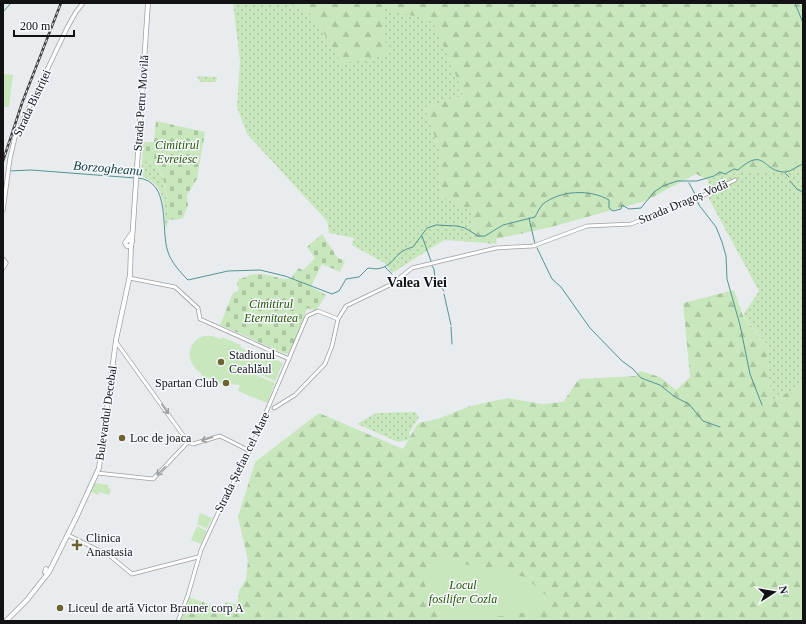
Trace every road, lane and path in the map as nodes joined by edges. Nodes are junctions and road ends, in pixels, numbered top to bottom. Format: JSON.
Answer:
{"nodes":[{"id":1,"x":84,"y":3,"type":"edge"},
{"id":2,"x":148,"y":3,"type":"edge"},
{"id":3,"x":136,"y":178,"type":"joint"},
{"id":4,"x":735,"y":180,"type":"dead end"},
{"id":5,"x":3,"y":210,"type":"edge"},
{"id":6,"x":3,"y":259,"type":"edge"},
{"id":7,"x":3,"y":268,"type":"edge"},
{"id":8,"x":128,"y":278,"type":"junction"},
{"id":9,"x":338,"y":319,"type":"junction"},
{"id":10,"x":115,"y":342,"type":"junction"},
{"id":11,"x":289,"y":359,"type":"junction"},
{"id":12,"x":274,"y":408,"type":"dead end"},
{"id":13,"x":188,"y":442,"type":"junction"},
{"id":14,"x":250,"y":451,"type":"junction"},
{"id":15,"x":97,"y":473,"type":"junction"},
{"id":16,"x":68,"y":535,"type":"junction"},
{"id":17,"x":198,"y":557,"type":"junction"},
{"id":18,"x":47,"y":572,"type":"junction"},
{"id":19,"x":5,"y":621,"type":"edge"},
{"id":20,"x":178,"y":621,"type":"edge"}],
"edges":[{"from":1,"to":5,"type":"main road","name":"Strada Bistriței"},
{"from":2,"to":3,"type":"main road","name":"Strada Petru Movilă"},
{"from":3,"to":8,"type":"main road","name":"Bulevardul Decebal"},
{"from":4,"to":9,"type":"street","name":"Strada Dragoș Vodă"},
{"from":6,"to":7,"type":"main road"},
{"from":8,"to":10,"type":"main road","name":"Bulevardul Decebal"},
{"from":8,"to":11,"type":"street"},
{"from":9,"to":11,"type":"street","name":"Strada Ștefan cel Mare"},
{"from":9,"to":12,"type":"street","name":"Strada Dragoș Vodă"},
{"from":10,"to":13,"type":"street","one_way":true},
{"from":10,"to":15,"type":"main road","name":"Bulevardul Decebal"},
{"from":10,"to":18,"type":"main road","name":"Bulevardul Decebal"},
{"from":11,"to":14,"type":"street","name":"Strada Ștefan cel Mare"},
{"from":14,"to":13,"type":"street","one_way":true},
{"from":13,"to":15,"type":"street","one_way":true},
{"from":14,"to":17,"type":"street","name":"Strada Ștefan cel Mare"},
{"from":15,"to":16,"type":"main road","name":"Bulevardul Decebal"},
{"from":16,"to":17,"type":"street"},
{"from":16,"to":18,"type":"main road","name":"Bulevardul Decebal"},
{"from":17,"to":20,"type":"street","name":"Strada Ștefan cel Mare"},
{"from":18,"to":19,"type":"main road","name":"Bulevardul Decebal"}]}
